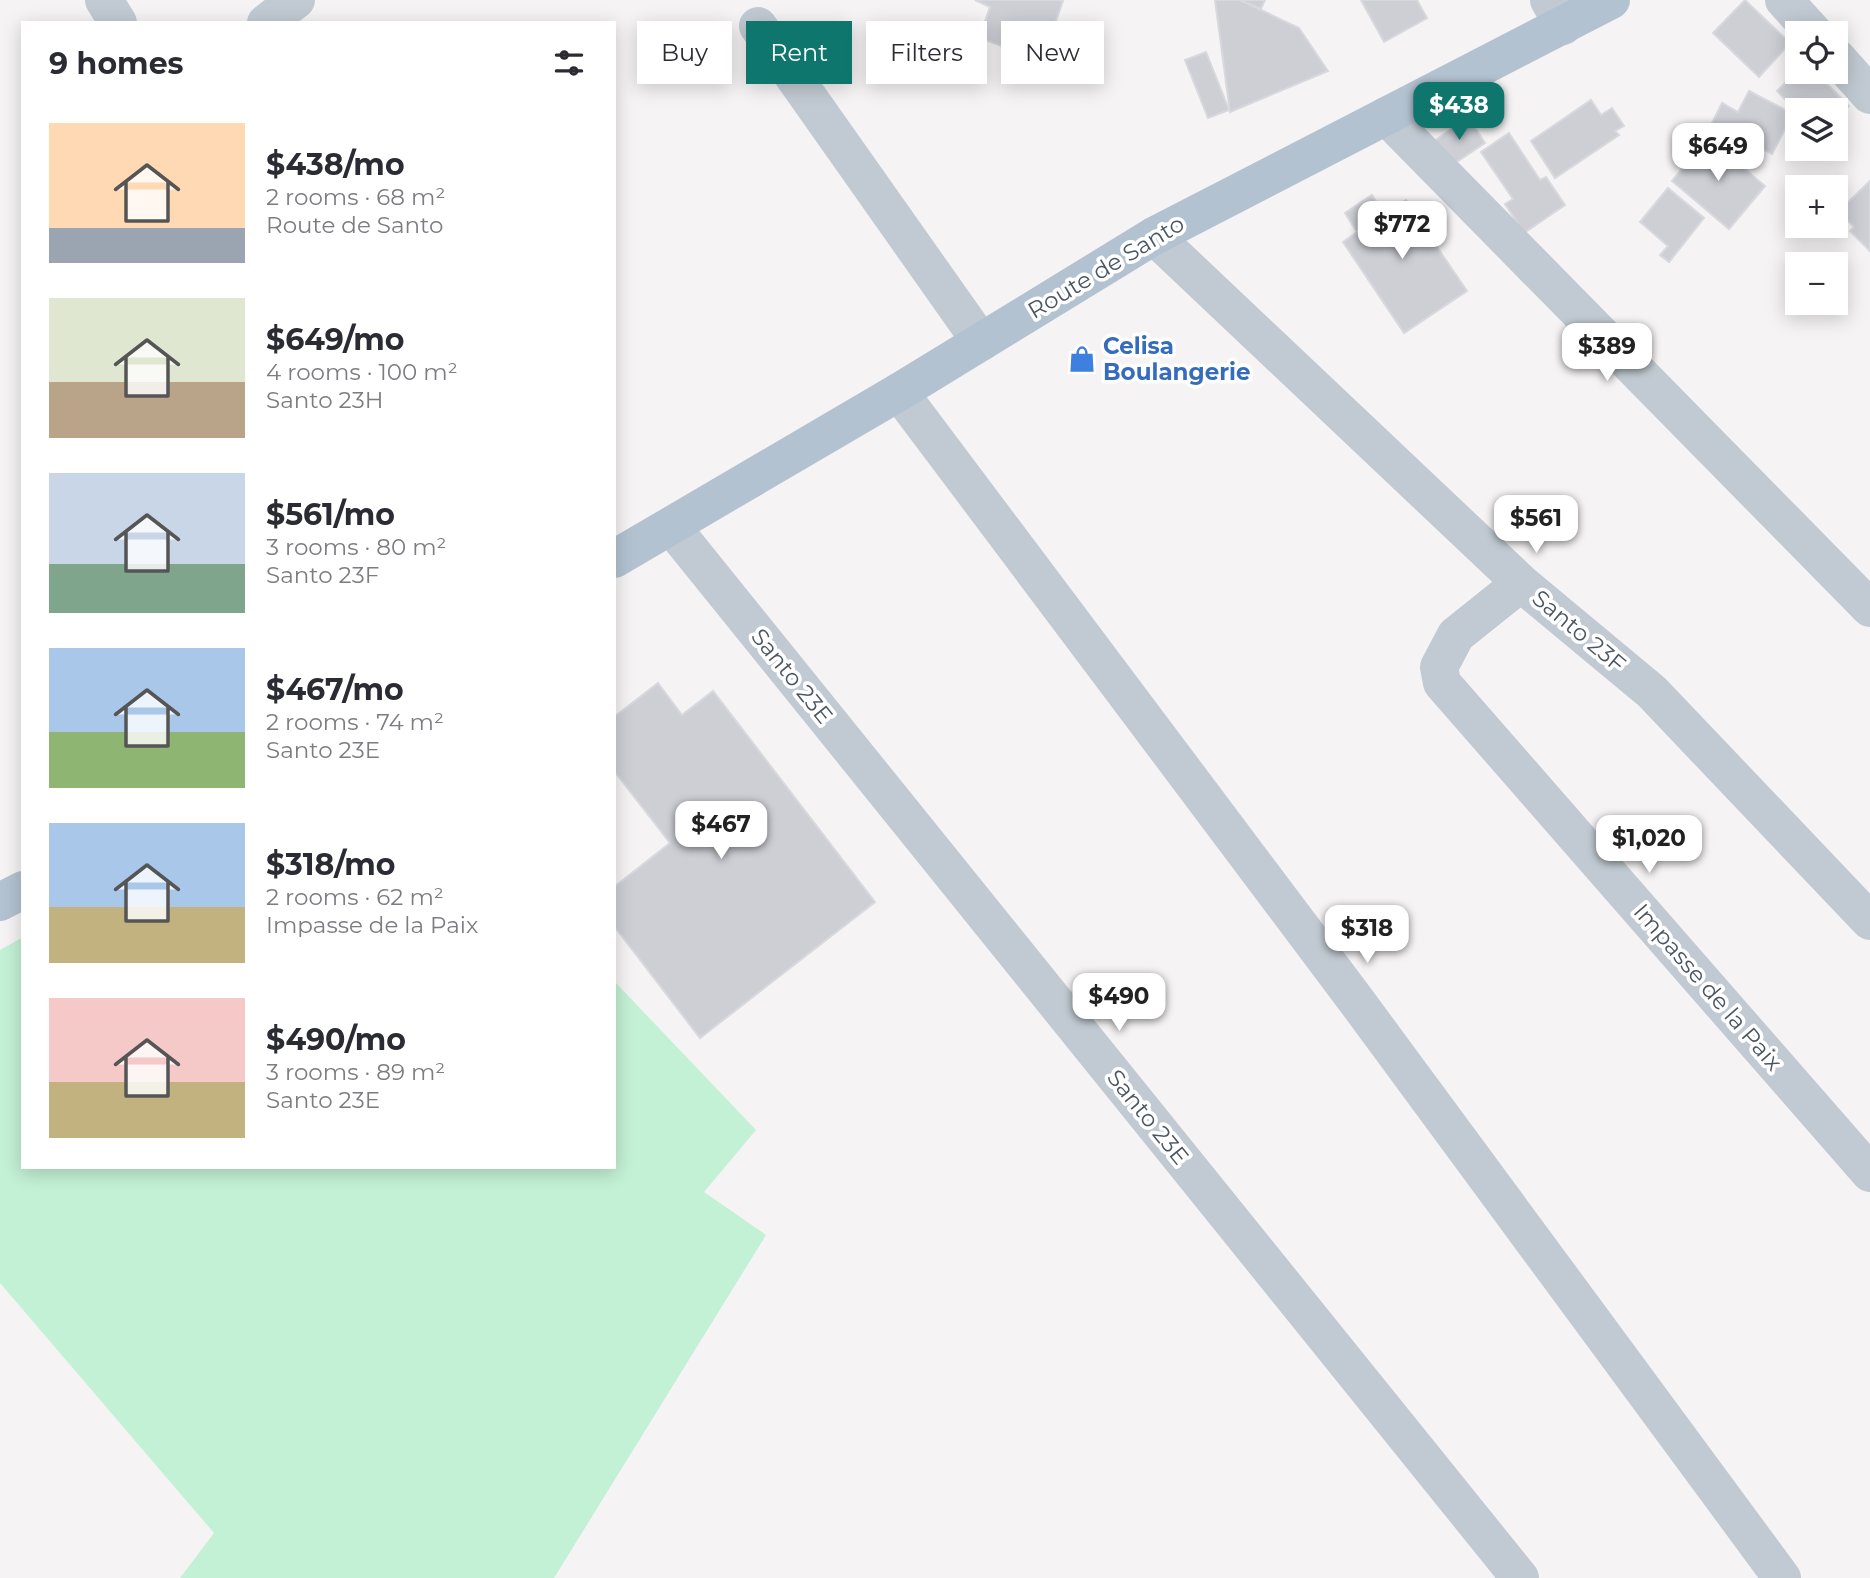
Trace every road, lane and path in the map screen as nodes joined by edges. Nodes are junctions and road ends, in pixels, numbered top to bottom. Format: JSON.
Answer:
{"nodes":[{"id":1,"x":104,"y":0,"type":"edge"},
{"id":2,"x":296,"y":0,"type":"edge"},
{"id":3,"x":1611,"y":0,"type":"edge"},
{"id":4,"x":1784,"y":0,"type":"edge"},
{"id":5,"x":1556,"y":13,"type":"edge"},
{"id":6,"x":117,"y":21,"type":"edge"},
{"id":7,"x":269,"y":21,"type":"edge"},
{"id":8,"x":1803,"y":21,"type":"edge"},
{"id":9,"x":1848,"y":70,"type":"edge"},
{"id":10,"x":799,"y":84,"type":"edge"},
{"id":11,"x":1870,"y":95,"type":"edge"},
{"id":12,"x":1387,"y":116,"type":"junction"},
{"id":13,"x":1154,"y":236,"type":"junction"},
{"id":14,"x":981,"y":342,"type":"junction"},
{"id":15,"x":899,"y":391,"type":"junction"},
{"id":16,"x":671,"y":526,"type":"junction"},
{"id":17,"x":616,"y":558,"type":"edge"},
{"id":18,"x":1521,"y":583,"type":"junction"},
{"id":19,"x":1870,"y":608,"type":"edge"},
{"id":20,"x":21,"y":891,"type":"edge"},
{"id":21,"x":0,"y":902,"type":"edge"},
{"id":22,"x":1870,"y":921,"type":"edge"},
{"id":23,"x":1870,"y":1173,"type":"edge"},
{"id":24,"x":1520,"y":1578,"type":"edge"},
{"id":25,"x":1782,"y":1578,"type":"edge"}],
"edges":[{"from":1,"to":6,"type":"street"},
{"from":2,"to":7,"type":"street"},
{"from":3,"to":5,"type":"main road","name":"Route de Santo"},
{"from":4,"to":8,"type":"street"},
{"from":5,"to":12,"type":"main road","name":"Route de Santo"},
{"from":9,"to":11,"type":"street"},
{"from":10,"to":14,"type":"street"},
{"from":12,"to":13,"type":"main road","name":"Route de Santo"},
{"from":12,"to":19,"type":"street"},
{"from":13,"to":14,"type":"main road","name":"Route de Santo"},
{"from":13,"to":18,"type":"street","name":"Santo 23F"},
{"from":14,"to":15,"type":"main road","name":"Route de Santo"},
{"from":15,"to":16,"type":"main road","name":"Route de Santo"},
{"from":15,"to":25,"type":"street"},
{"from":16,"to":17,"type":"main road","name":"Route de Santo"},
{"from":16,"to":24,"type":"street","name":"Santo 23E"},
{"from":18,"to":22,"type":"street","name":"Santo 23F"},
{"from":18,"to":23,"type":"street","name":"Impasse de la Paix"},
{"from":20,"to":21,"type":"main road"}]}
